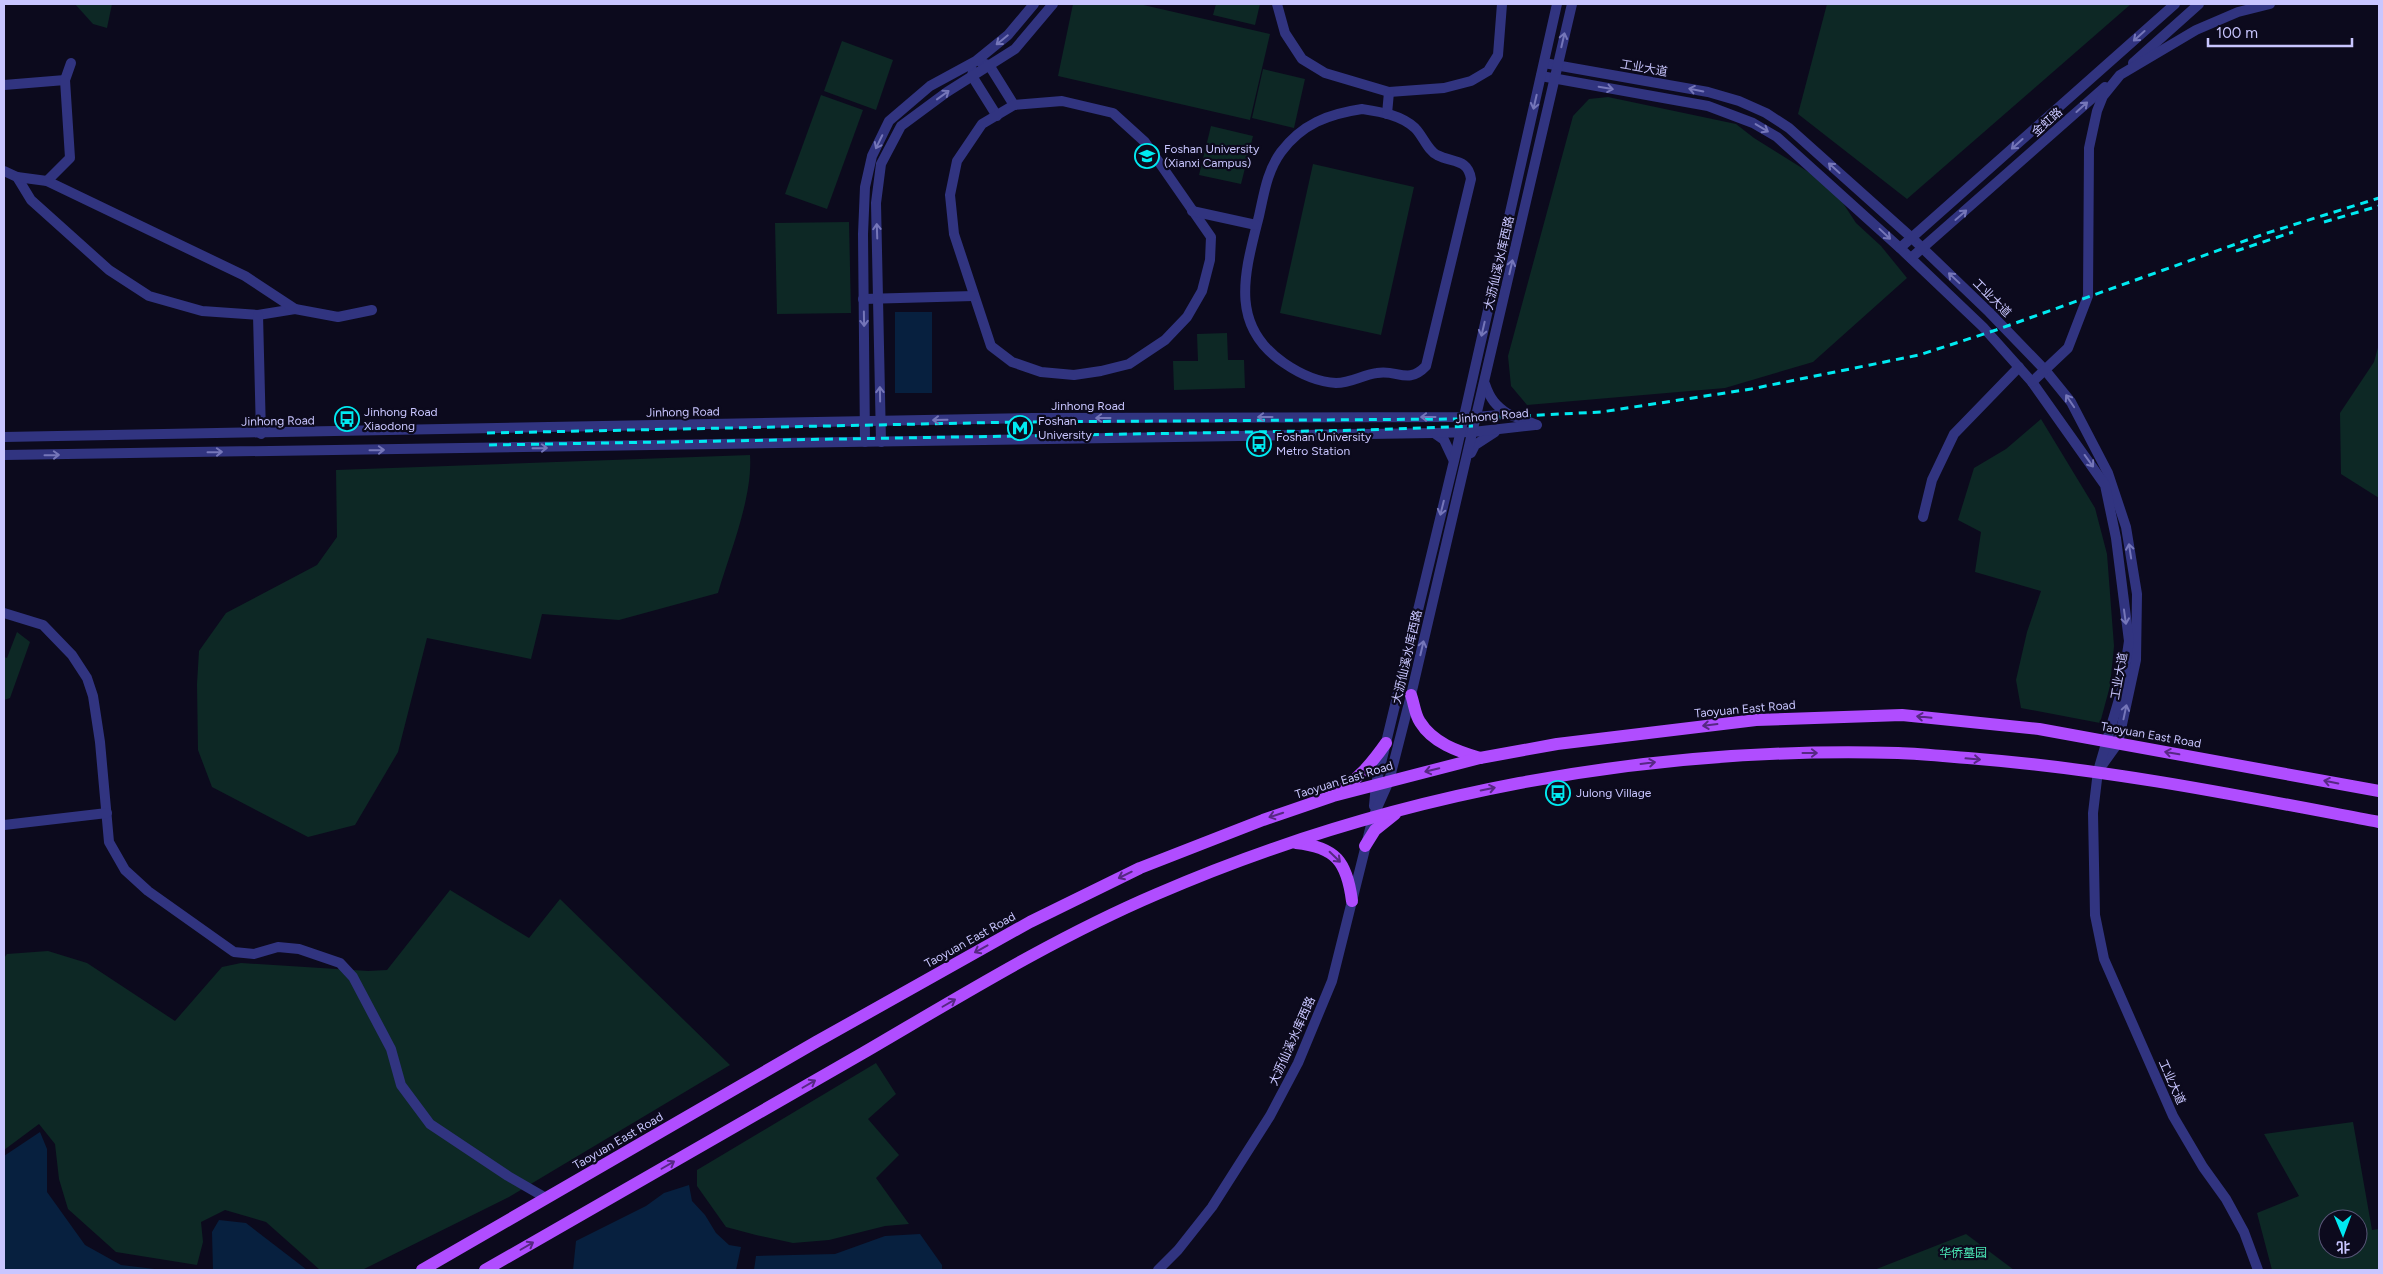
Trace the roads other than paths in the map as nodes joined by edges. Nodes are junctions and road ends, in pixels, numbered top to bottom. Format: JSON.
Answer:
{"nodes":[{"id":1,"x":1034,"y":4,"type":"edge"},
{"id":2,"x":1053,"y":4,"type":"edge"},
{"id":3,"x":1277,"y":4,"type":"edge"},
{"id":4,"x":1502,"y":4,"type":"edge"},
{"id":5,"x":1557,"y":4,"type":"edge"},
{"id":6,"x":1572,"y":4,"type":"edge"},
{"id":7,"x":2175,"y":4,"type":"edge"},
{"id":8,"x":2199,"y":4,"type":"edge"},
{"id":9,"x":2270,"y":4,"type":"edge"},
{"id":10,"x":976,"y":61,"type":"junction"},
{"id":11,"x":71,"y":63,"type":"dead end"},
{"id":12,"x":1544,"y":63,"type":"junction"},
{"id":13,"x":1557,"y":65,"type":"junction"},
{"id":14,"x":989,"y":66,"type":"junction"},
{"id":15,"x":972,"y":76,"type":"junction"},
{"id":16,"x":1541,"y":76,"type":"junction"},
{"id":17,"x":1554,"y":78,"type":"junction"},
{"id":18,"x":65,"y":80,"type":"junction"},
{"id":19,"x":4,"y":85,"type":"edge"},
{"id":20,"x":1389,"y":92,"type":"junction"},
{"id":21,"x":1014,"y":105,"type":"junction"},
{"id":22,"x":1387,"y":114,"type":"junction"},
{"id":23,"x":997,"y":116,"type":"junction"},
{"id":24,"x":4,"y":171,"type":"edge"},
{"id":25,"x":17,"y":177,"type":"junction"},
{"id":26,"x":47,"y":181,"type":"junction"},
{"id":27,"x":1192,"y":211,"type":"junction"},
{"id":28,"x":1256,"y":225,"type":"junction"},
{"id":29,"x":1912,"y":238,"type":"junction"},
{"id":30,"x":1900,"y":248,"type":"junction"},
{"id":31,"x":1922,"y":248,"type":"junction"},
{"id":32,"x":1911,"y":258,"type":"junction"},
{"id":33,"x":974,"y":296,"type":"junction"},
{"id":34,"x":863,"y":299,"type":"junction"},
{"id":35,"x":879,"y":299,"type":"junction"},
{"id":36,"x":295,"y":309,"type":"junction"},
{"id":37,"x":372,"y":310,"type":"dead end"},
{"id":38,"x":258,"y":315,"type":"junction"},
{"id":39,"x":2019,"y":367,"type":"junction"},
{"id":40,"x":2045,"y":370,"type":"junction"},
{"id":41,"x":1485,"y":382,"type":"junction"},
{"id":42,"x":2032,"y":382,"type":"junction"},
{"id":43,"x":1508,"y":414,"type":"junction"},
{"id":44,"x":1463,"y":417,"type":"junction"},
{"id":45,"x":1477,"y":417,"type":"junction"},
{"id":46,"x":865,"y":421,"type":"junction"},
{"id":47,"x":880,"y":421,"type":"junction"},
{"id":48,"x":1499,"y":430,"type":"junction"},
{"id":49,"x":1459,"y":432,"type":"junction"},
{"id":50,"x":1474,"y":432,"type":"junction"},
{"id":51,"x":1434,"y":433,"type":"junction"},
{"id":52,"x":261,"y":434,"type":"junction"},
{"id":53,"x":4,"y":437,"type":"edge"},
{"id":54,"x":865,"y":442,"type":"junction"},
{"id":55,"x":881,"y":442,"type":"junction"},
{"id":56,"x":4,"y":456,"type":"edge"},
{"id":57,"x":1454,"y":461,"type":"junction"},
{"id":58,"x":1466,"y":463,"type":"junction"},
{"id":59,"x":1923,"y":517,"type":"dead end"},
{"id":60,"x":4,"y":613,"type":"edge"},
{"id":61,"x":1411,"y":695,"type":"junction"},
{"id":62,"x":2112,"y":742,"type":"junction"},
{"id":63,"x":1386,"y":744,"type":"junction"},
{"id":64,"x":1480,"y":758,"type":"junction"},
{"id":65,"x":2098,"y":771,"type":"junction"},
{"id":66,"x":1389,"y":781,"type":"junction"},
{"id":67,"x":1376,"y":784,"type":"junction"},
{"id":68,"x":2379,"y":791,"type":"edge"},
{"id":69,"x":1333,"y":796,"type":"junction"},
{"id":70,"x":1406,"y":808,"type":"junction"},
{"id":71,"x":107,"y":813,"type":"junction"},
{"id":72,"x":1373,"y":817,"type":"junction"},
{"id":73,"x":2379,"y":822,"type":"edge"},
{"id":74,"x":4,"y":825,"type":"edge"},
{"id":75,"x":1291,"y":842,"type":"junction"},
{"id":76,"x":1365,"y":846,"type":"junction"},
{"id":77,"x":1352,"y":901,"type":"junction"},
{"id":78,"x":546,"y":1198,"type":"junction"},
{"id":79,"x":422,"y":1270,"type":"edge"},
{"id":80,"x":484,"y":1270,"type":"edge"},
{"id":81,"x":1158,"y":1270,"type":"edge"},
{"id":82,"x":2258,"y":1270,"type":"edge"}],
"edges":[{"from":1,"to":10,"type":"street","one_way":true},
{"from":2,"to":14,"type":"street"},
{"from":3,"to":20,"type":"street"},
{"from":4,"to":20,"type":"street"},
{"from":5,"to":12,"type":"street"},
{"from":13,"to":6,"type":"street","name":"大沥仙溪水库西路","one_way":true},
{"from":7,"to":29,"type":"street","name":"金虹路","one_way":true},
{"from":31,"to":8,"type":"street","name":"金虹路","one_way":true},
{"from":9,"to":40,"type":"street"},
{"from":10,"to":14,"type":"street"},
{"from":10,"to":15,"type":"street"},
{"from":10,"to":34,"type":"street","one_way":true},
{"from":11,"to":18,"type":"street"},
{"from":12,"to":13,"type":"street","name":"工业大道"},
{"from":12,"to":16,"type":"street"},
{"from":13,"to":17,"type":"street","name":"大沥仙溪水库西路"},
{"from":29,"to":13,"type":"street","name":"工业大道","one_way":true},
{"from":14,"to":15,"type":"street"},
{"from":14,"to":21,"type":"street"},
{"from":15,"to":23,"type":"street"},
{"from":35,"to":15,"type":"street","one_way":true},
{"from":16,"to":17,"type":"street"},
{"from":16,"to":44,"type":"street","one_way":true},
{"from":17,"to":30,"type":"street","one_way":true},
{"from":41,"to":17,"type":"street","name":"大沥仙溪水库西路","one_way":true},
{"from":18,"to":19,"type":"street"},
{"from":18,"to":26,"type":"street"},
{"from":20,"to":22,"type":"street"},
{"from":21,"to":23,"type":"street"},
{"from":21,"to":27,"type":"street"},
{"from":22,"to":28,"type":"street"},
{"from":22,"to":28,"type":"street"},
{"from":23,"to":33,"type":"street"},
{"from":24,"to":25,"type":"street"},
{"from":25,"to":26,"type":"street"},
{"from":25,"to":38,"type":"street"},
{"from":26,"to":36,"type":"street"},
{"from":27,"to":28,"type":"street"},
{"from":27,"to":33,"type":"street"},
{"from":29,"to":30,"type":"street","name":"金虹路"},
{"from":29,"to":31,"type":"street","name":"工业大道"},
{"from":30,"to":32,"type":"street"},
{"from":31,"to":32,"type":"street","name":"金虹路"},
{"from":40,"to":31,"type":"street","name":"工业大道","one_way":true},
{"from":32,"to":39,"type":"street","name":"工业大道"},
{"from":33,"to":35,"type":"street"},
{"from":34,"to":35,"type":"street"},
{"from":34,"to":46,"type":"street","one_way":true},
{"from":47,"to":35,"type":"street","one_way":true},
{"from":36,"to":37,"type":"street"},
{"from":36,"to":38,"type":"street"},
{"from":38,"to":52,"type":"street"},
{"from":39,"to":42,"type":"street","name":"工业大道"},
{"from":39,"to":59,"type":"street"},
{"from":40,"to":42,"type":"street"},
{"from":62,"to":40,"type":"street","name":"工业大道","one_way":true},
{"from":41,"to":43,"type":"street"},
{"from":41,"to":45,"type":"street","name":"大沥仙溪水库西路"},
{"from":42,"to":62,"type":"street","name":"工业大道","one_way":true},
{"from":43,"to":45,"type":"street","name":"Jinhong Road"},
{"from":43,"to":48,"type":"street","name":"Jinhong Road"},
{"from":44,"to":45,"type":"street","name":"Jinhong Road"},
{"from":44,"to":47,"type":"street","name":"Jinhong Road","one_way":true},
{"from":44,"to":49,"type":"street"},
{"from":45,"to":50,"type":"street","name":"大沥仙溪水库西路"},
{"from":46,"to":47,"type":"street","name":"Jinhong Road"},
{"from":46,"to":52,"type":"street","name":"Jinhong Road"},
{"from":46,"to":54,"type":"street"},
{"from":47,"to":55,"type":"street"},
{"from":48,"to":50,"type":"street","name":"Jinhong Road"},
{"from":48,"to":58,"type":"street"},
{"from":49,"to":50,"type":"street","name":"Jinhong Road"},
{"from":49,"to":51,"type":"street","name":"Jinhong Road"},
{"from":49,"to":57,"type":"street"},
{"from":50,"to":58,"type":"street","name":"大沥仙溪水库西路"},
{"from":51,"to":55,"type":"street","name":"Jinhong Road"},
{"from":51,"to":57,"type":"street"},
{"from":52,"to":53,"type":"street","name":"Jinhong Road"},
{"from":54,"to":55,"type":"street","name":"Jinhong Road"},
{"from":56,"to":54,"type":"street","name":"Jinhong Road","one_way":true},
{"from":57,"to":63,"type":"street","one_way":true},
{"from":61,"to":58,"type":"street","name":"大沥仙溪水库西路","one_way":true},
{"from":60,"to":71,"type":"street"},
{"from":61,"to":64,"type":"main road"},
{"from":61,"to":66,"type":"street","name":"大沥仙溪水库西路"},
{"from":62,"to":64,"type":"main road","name":"Taoyuan East Road","one_way":true},
{"from":62,"to":65,"type":"street","name":"工业大道"},
{"from":68,"to":62,"type":"main road","name":"Taoyuan East Road","one_way":true},
{"from":63,"to":67,"type":"street"},
{"from":63,"to":69,"type":"main road"},
{"from":64,"to":66,"type":"main road","name":"Taoyuan East Road","one_way":true},
{"from":70,"to":65,"type":"main road","one_way":true},
{"from":65,"to":73,"type":"main road"},
{"from":65,"to":82,"type":"street","name":"工业大道"},
{"from":66,"to":67,"type":"main road","name":"Taoyuan East Road"},
{"from":66,"to":72,"type":"street","name":"大沥仙溪水库西路"},
{"from":67,"to":69,"type":"main road","name":"Taoyuan East Road"},
{"from":67,"to":72,"type":"street"},
{"from":69,"to":78,"type":"main road","name":"Taoyuan East Road","one_way":true},
{"from":70,"to":72,"type":"main road"},
{"from":70,"to":76,"type":"main road"},
{"from":71,"to":74,"type":"street"},
{"from":71,"to":78,"type":"street"},
{"from":72,"to":75,"type":"main road"},
{"from":72,"to":76,"type":"street","name":"大沥仙溪水库西路"},
{"from":75,"to":77,"type":"main road","one_way":true},
{"from":80,"to":75,"type":"main road","one_way":true},
{"from":76,"to":77,"type":"street","name":"大沥仙溪水库西路"},
{"from":77,"to":81,"type":"street","name":"大沥仙溪水库西路"},
{"from":78,"to":79,"type":"main road","name":"Taoyuan East Road"}]}
